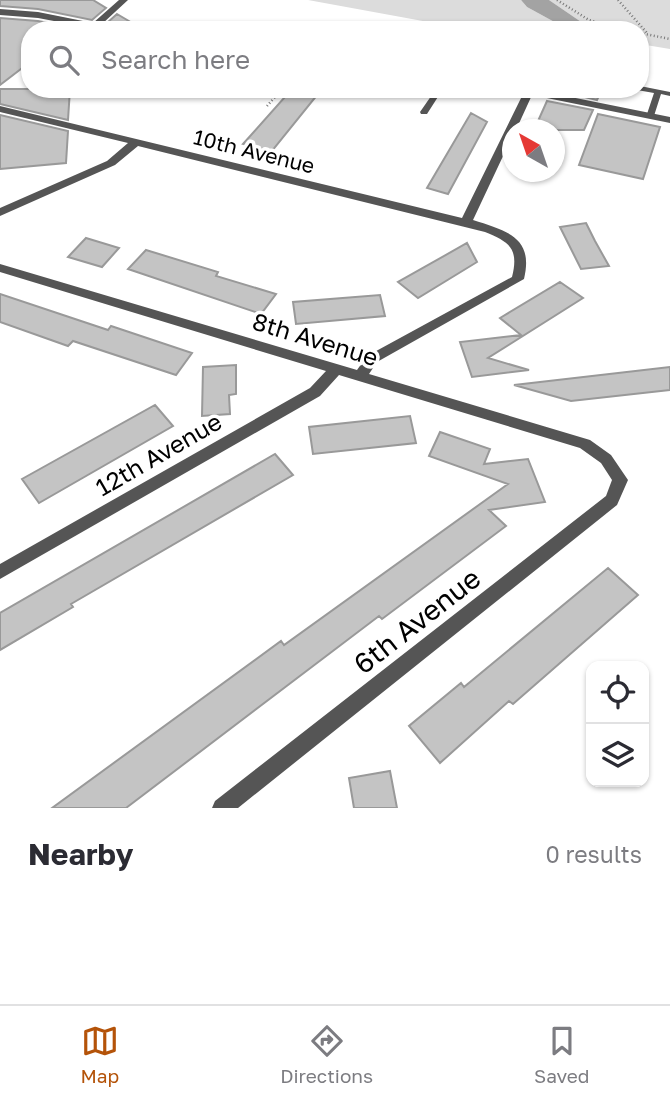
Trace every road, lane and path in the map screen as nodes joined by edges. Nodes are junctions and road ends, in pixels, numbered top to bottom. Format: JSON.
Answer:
{"nodes":[{"id":1,"x":124,"y":0,"type":"edge"},
{"id":2,"x":558,"y":0,"type":"edge"},
{"id":3,"x":618,"y":0,"type":"edge"},
{"id":4,"x":0,"y":12,"type":"edge"},
{"id":5,"x":77,"y":21,"type":"edge"},
{"id":6,"x":100,"y":21,"type":"edge"},
{"id":7,"x":592,"y":21,"type":"edge"},
{"id":8,"x":637,"y":21,"type":"edge"},
{"id":9,"x":649,"y":34,"type":"edge"},
{"id":10,"x":670,"y":38,"type":"edge"},
{"id":11,"x":649,"y":90,"type":"edge"},
{"id":12,"x":658,"y":92,"type":"junction"},
{"id":13,"x":670,"y":94,"type":"edge"},
{"id":14,"x":274,"y":98,"type":"edge"},
{"id":15,"x":433,"y":98,"type":"edge"},
{"id":16,"x":526,"y":98,"type":"edge"},
{"id":17,"x":558,"y":98,"type":"edge"},
{"id":18,"x":267,"y":106,"type":"dead end"},
{"id":19,"x":0,"y":109,"type":"edge"},
{"id":20,"x":424,"y":111,"type":"dead end"},
{"id":21,"x":650,"y":117,"type":"junction"},
{"id":22,"x":670,"y":120,"type":"edge"},
{"id":23,"x":135,"y":143,"type":"junction"},
{"id":24,"x":0,"y":212,"type":"edge"},
{"id":25,"x":466,"y":222,"type":"junction"},
{"id":26,"x":0,"y":268,"type":"edge"},
{"id":27,"x":335,"y":370,"type":"junction"},
{"id":28,"x":360,"y":377,"type":"junction"},
{"id":29,"x":611,"y":463,"type":"joint"},
{"id":30,"x":0,"y":572,"type":"edge"},
{"id":31,"x":226,"y":807,"type":"edge"}],
"edges":[{"from":1,"to":6,"type":"street"},
{"from":2,"to":7,"type":"path"},
{"from":3,"to":8,"type":"path"},
{"from":4,"to":5,"type":"street"},
{"from":9,"to":10,"type":"path"},
{"from":11,"to":12,"type":"lane"},
{"from":12,"to":13,"type":"lane"},
{"from":12,"to":21,"type":"lane"},
{"from":14,"to":18,"type":"path"},
{"from":15,"to":20,"type":"lane"},
{"from":16,"to":25,"type":"street"},
{"from":17,"to":21,"type":"street"},
{"from":19,"to":23,"type":"street","name":"10th Avenue"},
{"from":21,"to":22,"type":"street"},
{"from":23,"to":24,"type":"street"},
{"from":23,"to":25,"type":"street","name":"10th Avenue"},
{"from":25,"to":28,"type":"street","name":"10th Avenue"},
{"from":26,"to":27,"type":"street","name":"8th Avenue"},
{"from":27,"to":28,"type":"street","name":"8th Avenue"},
{"from":27,"to":30,"type":"street","name":"12th Avenue"},
{"from":28,"to":29,"type":"street","name":"8th Avenue"},
{"from":29,"to":31,"type":"street","name":"6th Avenue"}]}
